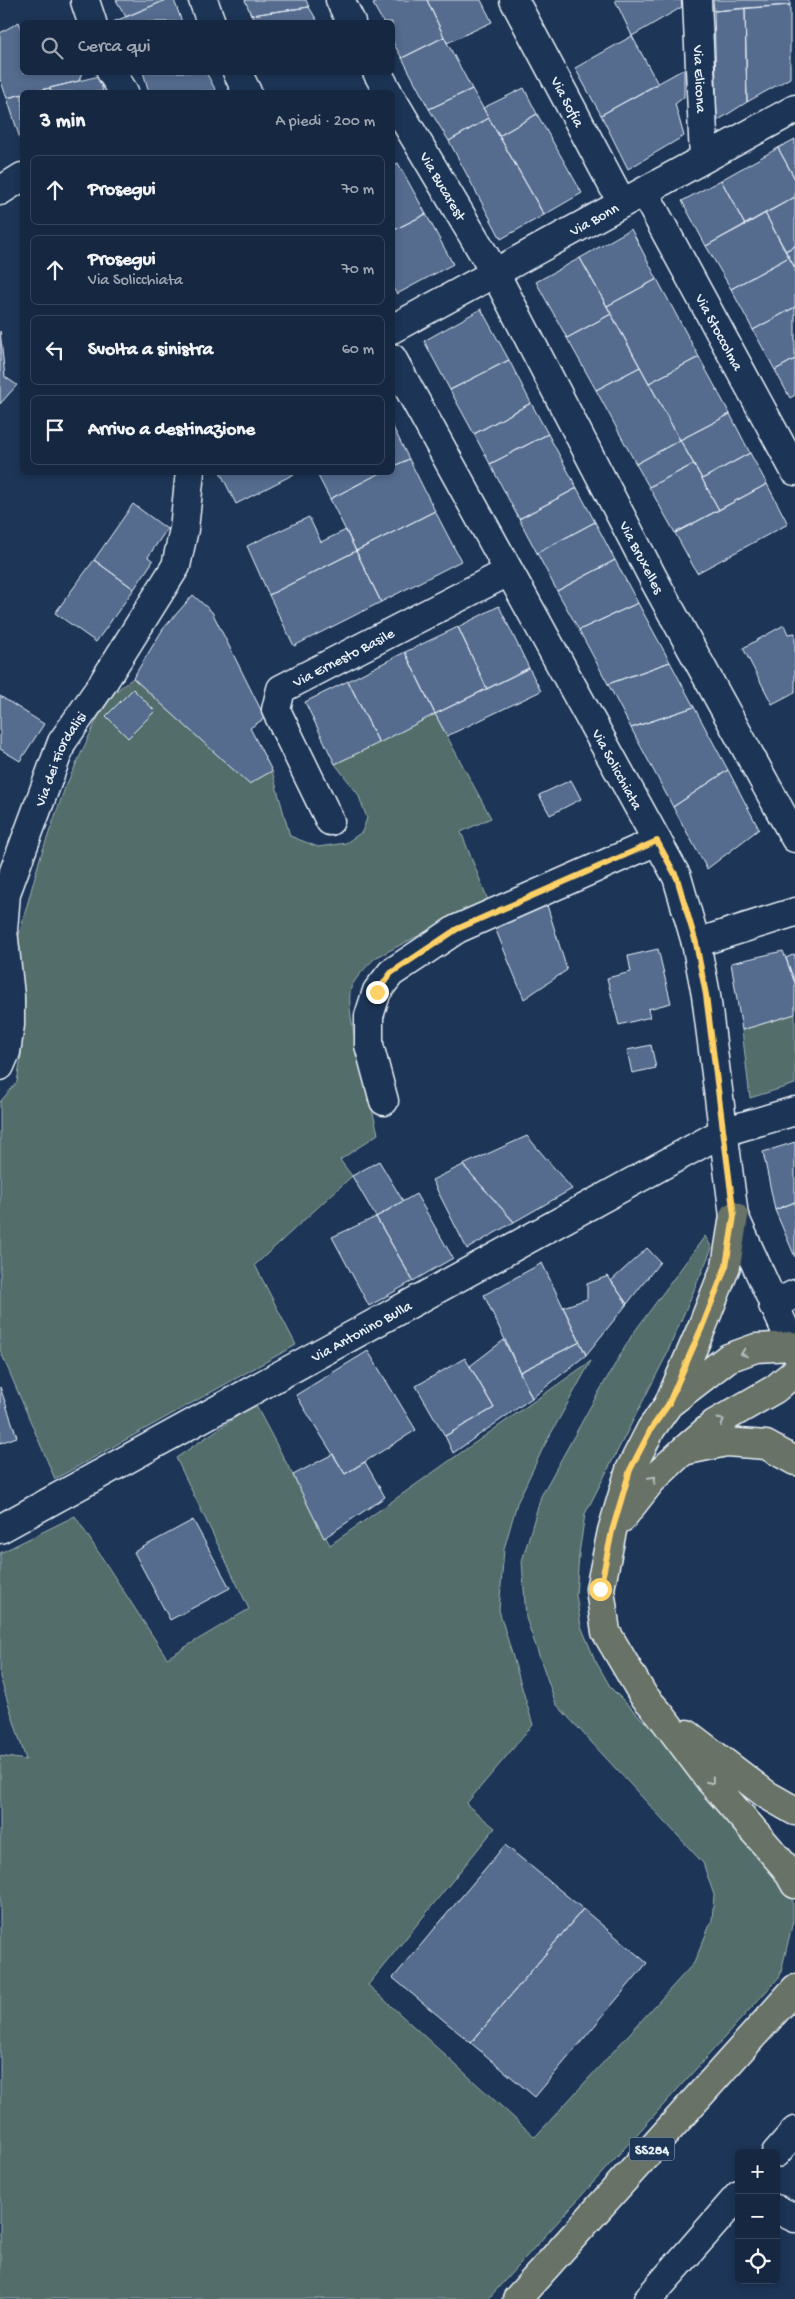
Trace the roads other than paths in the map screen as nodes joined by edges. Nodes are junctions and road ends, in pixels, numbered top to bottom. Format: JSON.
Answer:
{"nodes":[{"id":1,"x":203,"y":0,"type":"edge"},
{"id":2,"x":340,"y":0,"type":"edge"},
{"id":3,"x":514,"y":0,"type":"edge"},
{"id":4,"x":697,"y":0,"type":"edge"},
{"id":5,"x":210,"y":20,"type":"edge"},
{"id":6,"x":350,"y":20,"type":"edge"},
{"id":7,"x":113,"y":75,"type":"edge"},
{"id":8,"x":238,"y":75,"type":"edge"},
{"id":9,"x":379,"y":75,"type":"edge"},
{"id":10,"x":123,"y":90,"type":"edge"},
{"id":11,"x":246,"y":90,"type":"edge"},
{"id":12,"x":387,"y":90,"type":"edge"},
{"id":13,"x":395,"y":104,"type":"edge"},
{"id":14,"x":795,"y":109,"type":"edge"},
{"id":15,"x":704,"y":158,"type":"junction"},
{"id":16,"x":20,"y":178,"type":"edge"},
{"id":17,"x":0,"y":191,"type":"edge"},
{"id":18,"x":633,"y":198,"type":"junction"},
{"id":19,"x":495,"y":273,"type":"junction"},
{"id":20,"x":395,"y":327,"type":"edge"},
{"id":21,"x":395,"y":364,"type":"edge"},
{"id":22,"x":795,"y":471,"type":"edge"},
{"id":23,"x":190,"y":475,"type":"edge"},
{"id":24,"x":508,"y":572,"type":"junction"},
{"id":25,"x":330,"y":821,"type":"dead end"},
{"id":26,"x":795,"y":838,"type":"edge"},
{"id":27,"x":657,"y":841,"type":"junction"},
{"id":28,"x":795,"y":912,"type":"edge"},
{"id":29,"x":696,"y":943,"type":"junction"},
{"id":30,"x":0,"y":1066,"type":"edge"},
{"id":31,"x":384,"y":1101,"type":"dead end"},
{"id":32,"x":795,"y":1111,"type":"edge"},
{"id":33,"x":723,"y":1132,"type":"junction"},
{"id":34,"x":734,"y":1216,"type":"junction"},
{"id":35,"x":784,"y":1300,"type":"edge"},
{"id":36,"x":794,"y":1356,"type":"edge"},
{"id":37,"x":668,"y":1405,"type":"junction"},
{"id":38,"x":683,"y":1451,"type":"junction"},
{"id":39,"x":795,"y":1461,"type":"edge"},
{"id":40,"x":0,"y":1529,"type":"edge"},
{"id":41,"x":612,"y":1531,"type":"junction"},
{"id":42,"x":660,"y":1714,"type":"junction"},
{"id":43,"x":795,"y":1810,"type":"edge"},
{"id":44,"x":795,"y":1884,"type":"edge"},
{"id":45,"x":792,"y":1988,"type":"edge"},
{"id":46,"x":795,"y":2131,"type":"edge"},
{"id":47,"x":779,"y":2149,"type":"edge"},
{"id":48,"x":735,"y":2200,"type":"edge"},
{"id":49,"x":780,"y":2210,"type":"edge"},
{"id":50,"x":795,"y":2218,"type":"edge"},
{"id":51,"x":517,"y":2299,"type":"edge"},
{"id":52,"x":648,"y":2299,"type":"edge"}],
"edges":[{"from":1,"to":5,"type":"street"},
{"from":2,"to":6,"type":"street"},
{"from":3,"to":18,"type":"street","name":"Via Sofia"},
{"from":4,"to":15,"type":"street","name":"Via Elicona"},
{"from":7,"to":10,"type":"street"},
{"from":8,"to":11,"type":"street"},
{"from":9,"to":12,"type":"street"},
{"from":13,"to":19,"type":"street","name":"Via Bucarest"},
{"from":14,"to":15,"type":"street","name":"Via Bonn"},
{"from":15,"to":18,"type":"street","name":"Via Bonn"},
{"from":16,"to":17,"type":"street"},
{"from":18,"to":19,"type":"street","name":"Via Bonn"},
{"from":18,"to":22,"type":"street","name":"Via Stoccolma"},
{"from":19,"to":20,"type":"street","name":"Via Bonn"},
{"from":19,"to":26,"type":"street","name":"Via Bruxelles"},
{"from":21,"to":24,"type":"street","name":"Via Solicchiata"},
{"from":23,"to":30,"type":"street","name":"Via dei Fiordalisi"},
{"from":24,"to":25,"type":"street","name":"Via Ernesto Basile"},
{"from":24,"to":27,"type":"street","name":"Via Solicchiata"},
{"from":27,"to":29,"type":"street","name":"Via Solicchiata"},
{"from":27,"to":31,"type":"street"},
{"from":28,"to":29,"type":"street"},
{"from":29,"to":33,"type":"street","name":"Via Solicchiata"},
{"from":32,"to":33,"type":"street","name":"Via Antonino Bulla"},
{"from":33,"to":34,"type":"street","name":"Via Solicchiata"},
{"from":33,"to":40,"type":"street","name":"Via Antonino Bulla"},
{"from":34,"to":35,"type":"street","name":"Via Solicchiata"},
{"from":34,"to":37,"type":"main road"},
{"from":35,"to":36,"type":"street","name":"Via Solicchiata"},
{"from":36,"to":37,"type":"main road","one_way":true},
{"from":38,"to":36,"type":"main road","one_way":true},
{"from":37,"to":41,"type":"main road"},
{"from":38,"to":39,"type":"main road"},
{"from":41,"to":38,"type":"main road","one_way":true},
{"from":41,"to":42,"type":"main road"},
{"from":42,"to":43,"type":"main road"},
{"from":42,"to":44,"type":"main road","one_way":true},
{"from":45,"to":51,"type":"main road","number":"SS284"},
{"from":46,"to":47,"type":"street"},
{"from":48,"to":52,"type":"street"},
{"from":49,"to":50,"type":"street"}]}
